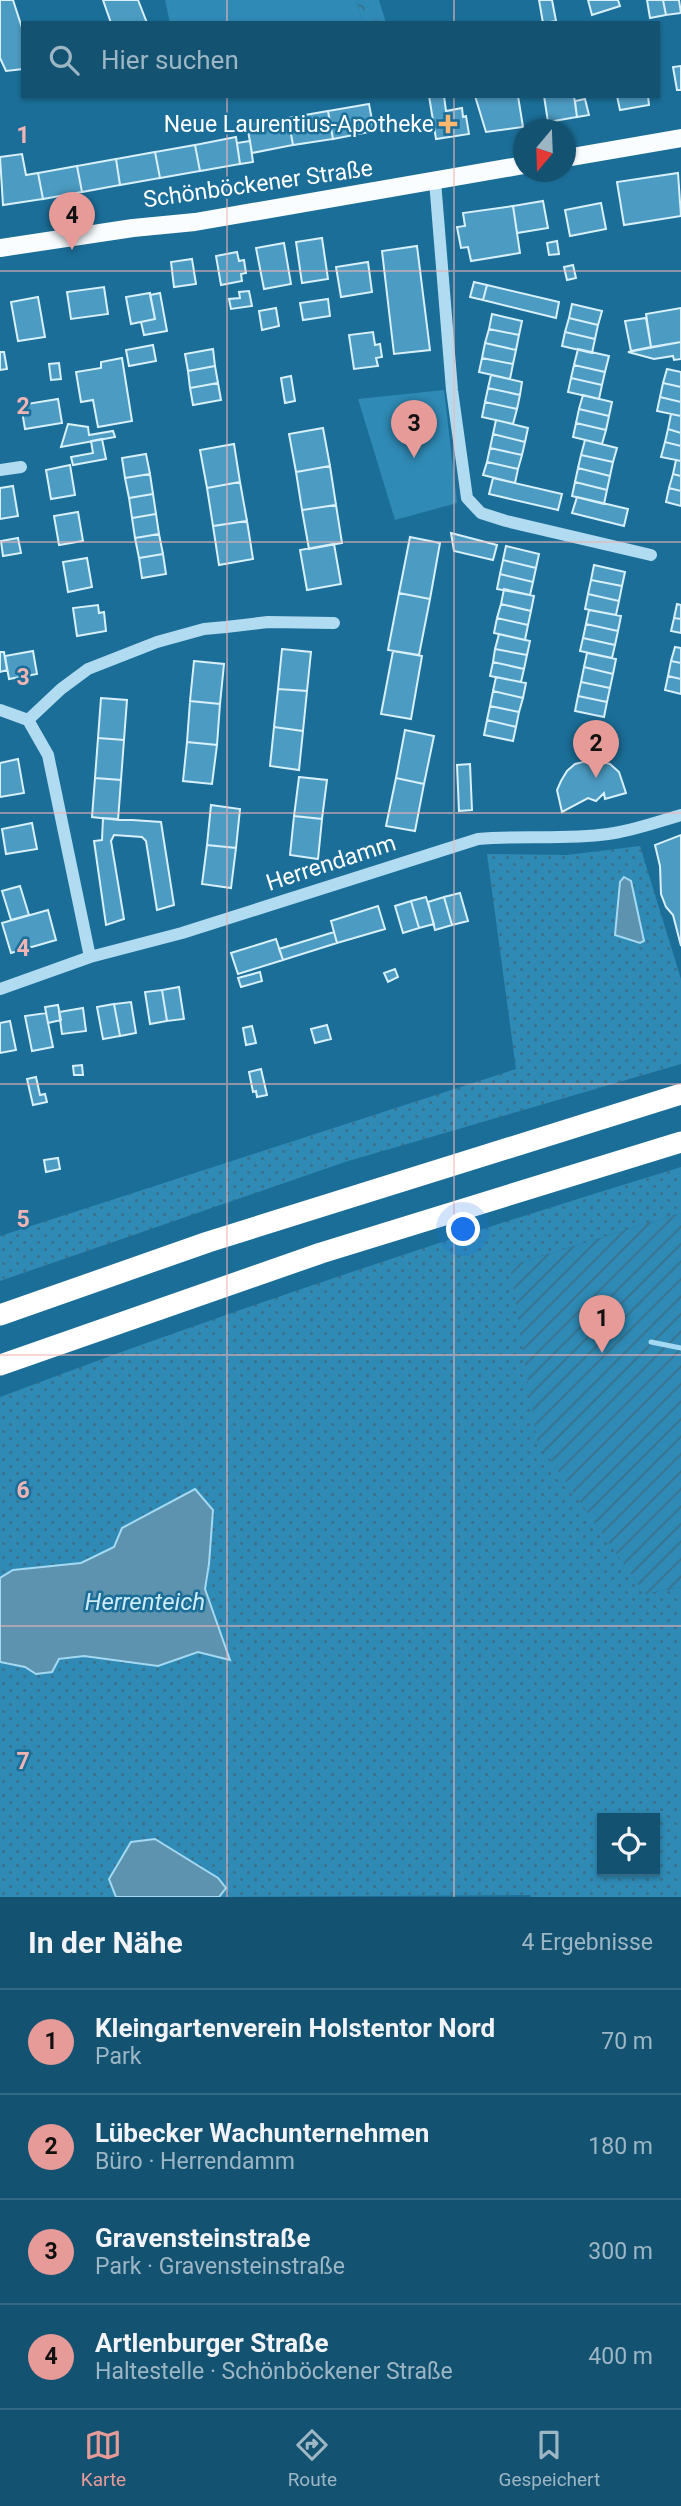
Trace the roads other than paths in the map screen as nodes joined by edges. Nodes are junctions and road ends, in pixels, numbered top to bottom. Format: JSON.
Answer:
{"nodes":[{"id":1,"x":681,"y":138,"type":"edge"},
{"id":2,"x":576,"y":156,"type":"edge"},
{"id":3,"x":513,"y":167,"type":"edge"},
{"id":4,"x":435,"y":181,"type":"junction"},
{"id":5,"x":0,"y":248,"type":"edge"},
{"id":6,"x":21,"y":467,"type":"dead end"},
{"id":7,"x":0,"y":470,"type":"edge"},
{"id":8,"x":651,"y":555,"type":"dead end"},
{"id":9,"x":334,"y":623,"type":"dead end"},
{"id":10,"x":0,"y":710,"type":"edge"},
{"id":11,"x":29,"y":720,"type":"junction"},
{"id":12,"x":681,"y":815,"type":"edge"},
{"id":13,"x":90,"y":957,"type":"junction"},
{"id":14,"x":0,"y":989,"type":"edge"},
{"id":15,"x":681,"y":1094,"type":"edge"},
{"id":16,"x":681,"y":1142,"type":"edge"},
{"id":17,"x":0,"y":1315,"type":"edge"},
{"id":18,"x":0,"y":1367,"type":"edge"}],
"edges":[{"from":1,"to":2,"type":"main road"},
{"from":3,"to":4,"type":"main road","name":"Schönböckener Straße"},
{"from":4,"to":5,"type":"main road","name":"Schönböckener Straße"},
{"from":4,"to":8,"type":"street"},
{"from":6,"to":7,"type":"street"},
{"from":9,"to":11,"type":"street"},
{"from":10,"to":11,"type":"street"},
{"from":11,"to":13,"type":"street"},
{"from":12,"to":13,"type":"street","name":"Herrendamm"},
{"from":13,"to":14,"type":"street","name":"Herrendamm"},
{"from":15,"to":17,"type":"highway"},
{"from":16,"to":18,"type":"highway"}]}
